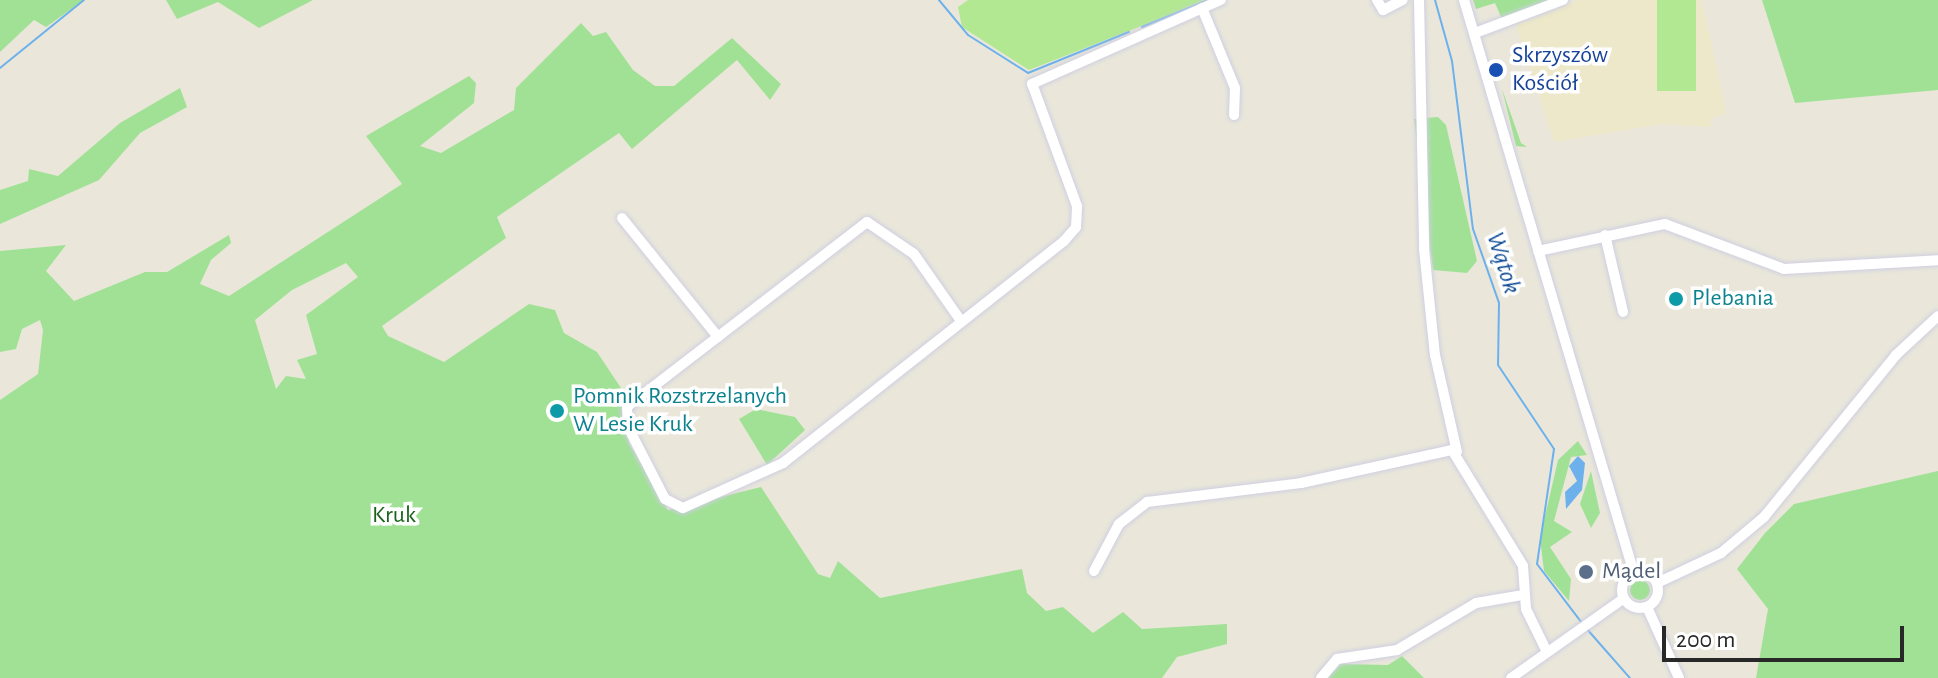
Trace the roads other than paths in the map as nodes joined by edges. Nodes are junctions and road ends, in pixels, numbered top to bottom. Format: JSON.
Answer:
{"nodes":[{"id":1,"x":1221,"y":0,"type":"edge"},
{"id":2,"x":1377,"y":0,"type":"edge"},
{"id":3,"x":1403,"y":0,"type":"edge"},
{"id":4,"x":1419,"y":0,"type":"edge"},
{"id":5,"x":1464,"y":0,"type":"edge"},
{"id":6,"x":1563,"y":0,"type":"edge"},
{"id":7,"x":1202,"y":8,"type":"junction"},
{"id":8,"x":1475,"y":33,"type":"junction"},
{"id":9,"x":1234,"y":115,"type":"dead end"},
{"id":10,"x":622,"y":218,"type":"dead end"},
{"id":11,"x":1605,"y":235,"type":"junction"},
{"id":12,"x":1538,"y":251,"type":"junction"},
{"id":13,"x":1938,"y":260,"type":"edge"},
{"id":14,"x":1623,"y":312,"type":"dead end"},
{"id":15,"x":1938,"y":316,"type":"edge"},
{"id":16,"x":961,"y":321,"type":"junction"},
{"id":17,"x":718,"y":337,"type":"junction"},
{"id":18,"x":1457,"y":452,"type":"junction"},
{"id":19,"x":1094,"y":571,"type":"dead end"},
{"id":20,"x":1634,"y":573,"type":"junction"},
{"id":21,"x":1657,"y":583,"type":"junction"},
{"id":22,"x":1523,"y":595,"type":"junction"},
{"id":23,"x":1623,"y":599,"type":"junction"},
{"id":24,"x":1647,"y":607,"type":"junction"},
{"id":25,"x":1547,"y":652,"type":"junction"},
{"id":26,"x":1321,"y":678,"type":"edge"},
{"id":27,"x":1511,"y":678,"type":"edge"},
{"id":28,"x":1679,"y":678,"type":"edge"}],
"edges":[{"from":1,"to":7,"type":"street"},
{"from":2,"to":3,"type":"street"},
{"from":4,"to":18,"type":"street"},
{"from":5,"to":8,"type":"street"},
{"from":6,"to":8,"type":"street"},
{"from":7,"to":9,"type":"street"},
{"from":7,"to":16,"type":"street"},
{"from":8,"to":12,"type":"street"},
{"from":10,"to":17,"type":"street"},
{"from":11,"to":12,"type":"street"},
{"from":11,"to":13,"type":"street"},
{"from":11,"to":14,"type":"street"},
{"from":12,"to":20,"type":"street"},
{"from":15,"to":21,"type":"street"},
{"from":16,"to":17,"type":"street"},
{"from":16,"to":17,"type":"street"},
{"from":18,"to":19,"type":"street"},
{"from":18,"to":22,"type":"street"},
{"from":20,"to":21,"type":"street"},
{"from":20,"to":23,"type":"street"},
{"from":21,"to":24,"type":"street"},
{"from":22,"to":25,"type":"street"},
{"from":22,"to":26,"type":"street"},
{"from":23,"to":24,"type":"street"},
{"from":23,"to":25,"type":"street"},
{"from":24,"to":28,"type":"street"},
{"from":25,"to":27,"type":"street"}]}
